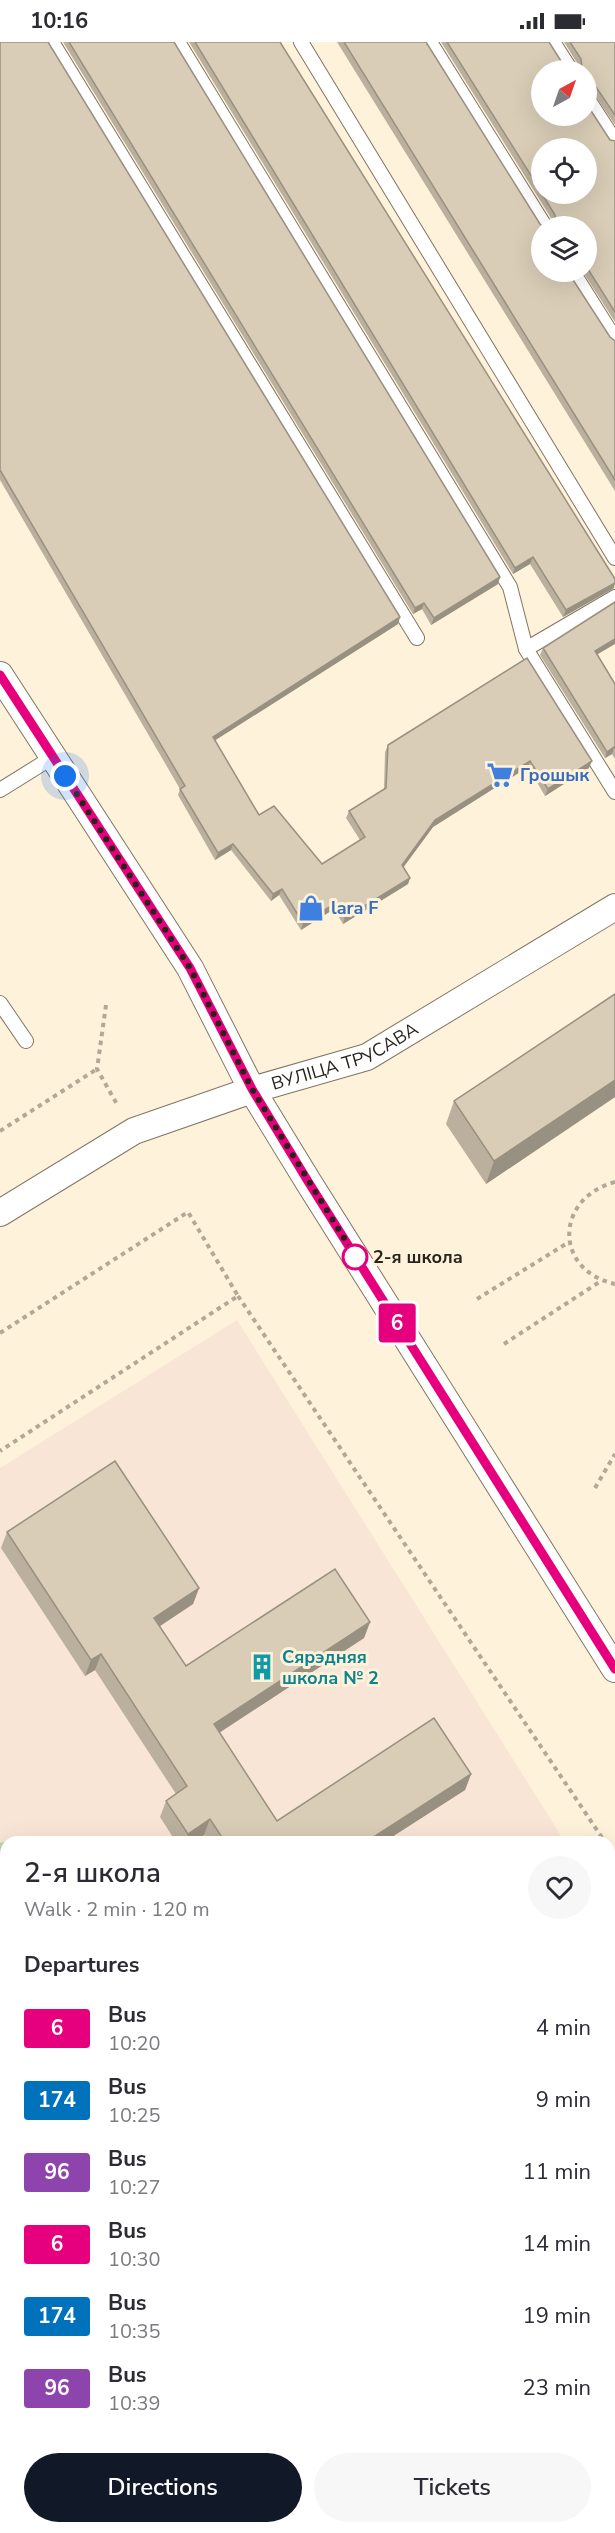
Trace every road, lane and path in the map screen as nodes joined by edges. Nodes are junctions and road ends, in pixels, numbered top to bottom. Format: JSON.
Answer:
{"nodes":[{"id":1,"x":52,"y":42,"type":"edge"},
{"id":2,"x":178,"y":42,"type":"edge"},
{"id":3,"x":300,"y":42,"type":"edge"},
{"id":4,"x":430,"y":42,"type":"edge"},
{"id":5,"x":553,"y":42,"type":"edge"},
{"id":6,"x":565,"y":60,"type":"edge"},
{"id":7,"x":597,"y":113,"type":"edge"},
{"id":8,"x":615,"y":141,"type":"edge"},
{"id":9,"x":539,"y":216,"type":"edge"},
{"id":10,"x":579,"y":282,"type":"edge"},
{"id":11,"x":615,"y":339,"type":"edge"},
{"id":12,"x":615,"y":558,"type":"edge"},
{"id":13,"x":615,"y":597,"type":"edge"},
{"id":14,"x":417,"y":638,"type":"dead end"},
{"id":15,"x":526,"y":649,"type":"junction"},
{"id":16,"x":0,"y":675,"type":"edge"},
{"id":17,"x":53,"y":757,"type":"junction"},
{"id":18,"x":0,"y":790,"type":"edge"},
{"id":19,"x":615,"y":792,"type":"edge"},
{"id":20,"x":615,"y":907,"type":"edge"},
{"id":21,"x":0,"y":1003,"type":"edge"},
{"id":22,"x":106,"y":1005,"type":"dead end"},
{"id":23,"x":26,"y":1041,"type":"dead end"},
{"id":24,"x":96,"y":1069,"type":"junction"},
{"id":25,"x":252,"y":1089,"type":"junction"},
{"id":26,"x":122,"y":1113,"type":"dead end"},
{"id":27,"x":0,"y":1131,"type":"edge"},
{"id":28,"x":615,"y":1182,"type":"edge"},
{"id":29,"x":0,"y":1213,"type":"edge"},
{"id":30,"x":570,"y":1242,"type":"junction"},
{"id":31,"x":601,"y":1281,"type":"junction"},
{"id":32,"x":615,"y":1284,"type":"edge"},
{"id":33,"x":238,"y":1296,"type":"junction"},
{"id":34,"x":477,"y":1299,"type":"dead end"},
{"id":35,"x":0,"y":1334,"type":"edge"},
{"id":36,"x":504,"y":1344,"type":"dead end"},
{"id":37,"x":0,"y":1451,"type":"edge"},
{"id":38,"x":615,"y":1454,"type":"edge"},
{"id":39,"x":595,"y":1488,"type":"dead end"},
{"id":40,"x":615,"y":1669,"type":"edge"},
{"id":41,"x":601,"y":1836,"type":"edge"}],
"edges":[{"from":1,"to":14,"type":"lane"},
{"from":2,"to":15,"type":"lane"},
{"from":3,"to":12,"type":"lane"},
{"from":4,"to":9,"type":"lane"},
{"from":5,"to":6,"type":"lane"},
{"from":7,"to":8,"type":"lane"},
{"from":10,"to":11,"type":"lane"},
{"from":13,"to":15,"type":"lane"},
{"from":15,"to":19,"type":"lane"},
{"from":16,"to":17,"type":"street"},
{"from":17,"to":18,"type":"lane"},
{"from":17,"to":25,"type":"street"},
{"from":20,"to":25,"type":"street","name":"ВУЛІЦА ТРУСАВА"},
{"from":21,"to":23,"type":"lane"},
{"from":22,"to":24,"type":"path"},
{"from":24,"to":26,"type":"path"},
{"from":24,"to":27,"type":"path"},
{"from":25,"to":29,"type":"street","name":"ВУЛІЦА ТРУСАВА"},
{"from":25,"to":40,"type":"street"},
{"from":28,"to":30,"type":"path"},
{"from":30,"to":31,"type":"path"},
{"from":30,"to":34,"type":"path"},
{"from":31,"to":32,"type":"path"},
{"from":31,"to":36,"type":"path"},
{"from":33,"to":35,"type":"path"},
{"from":33,"to":37,"type":"path"},
{"from":33,"to":41,"type":"path"},
{"from":38,"to":39,"type":"path"}]}
